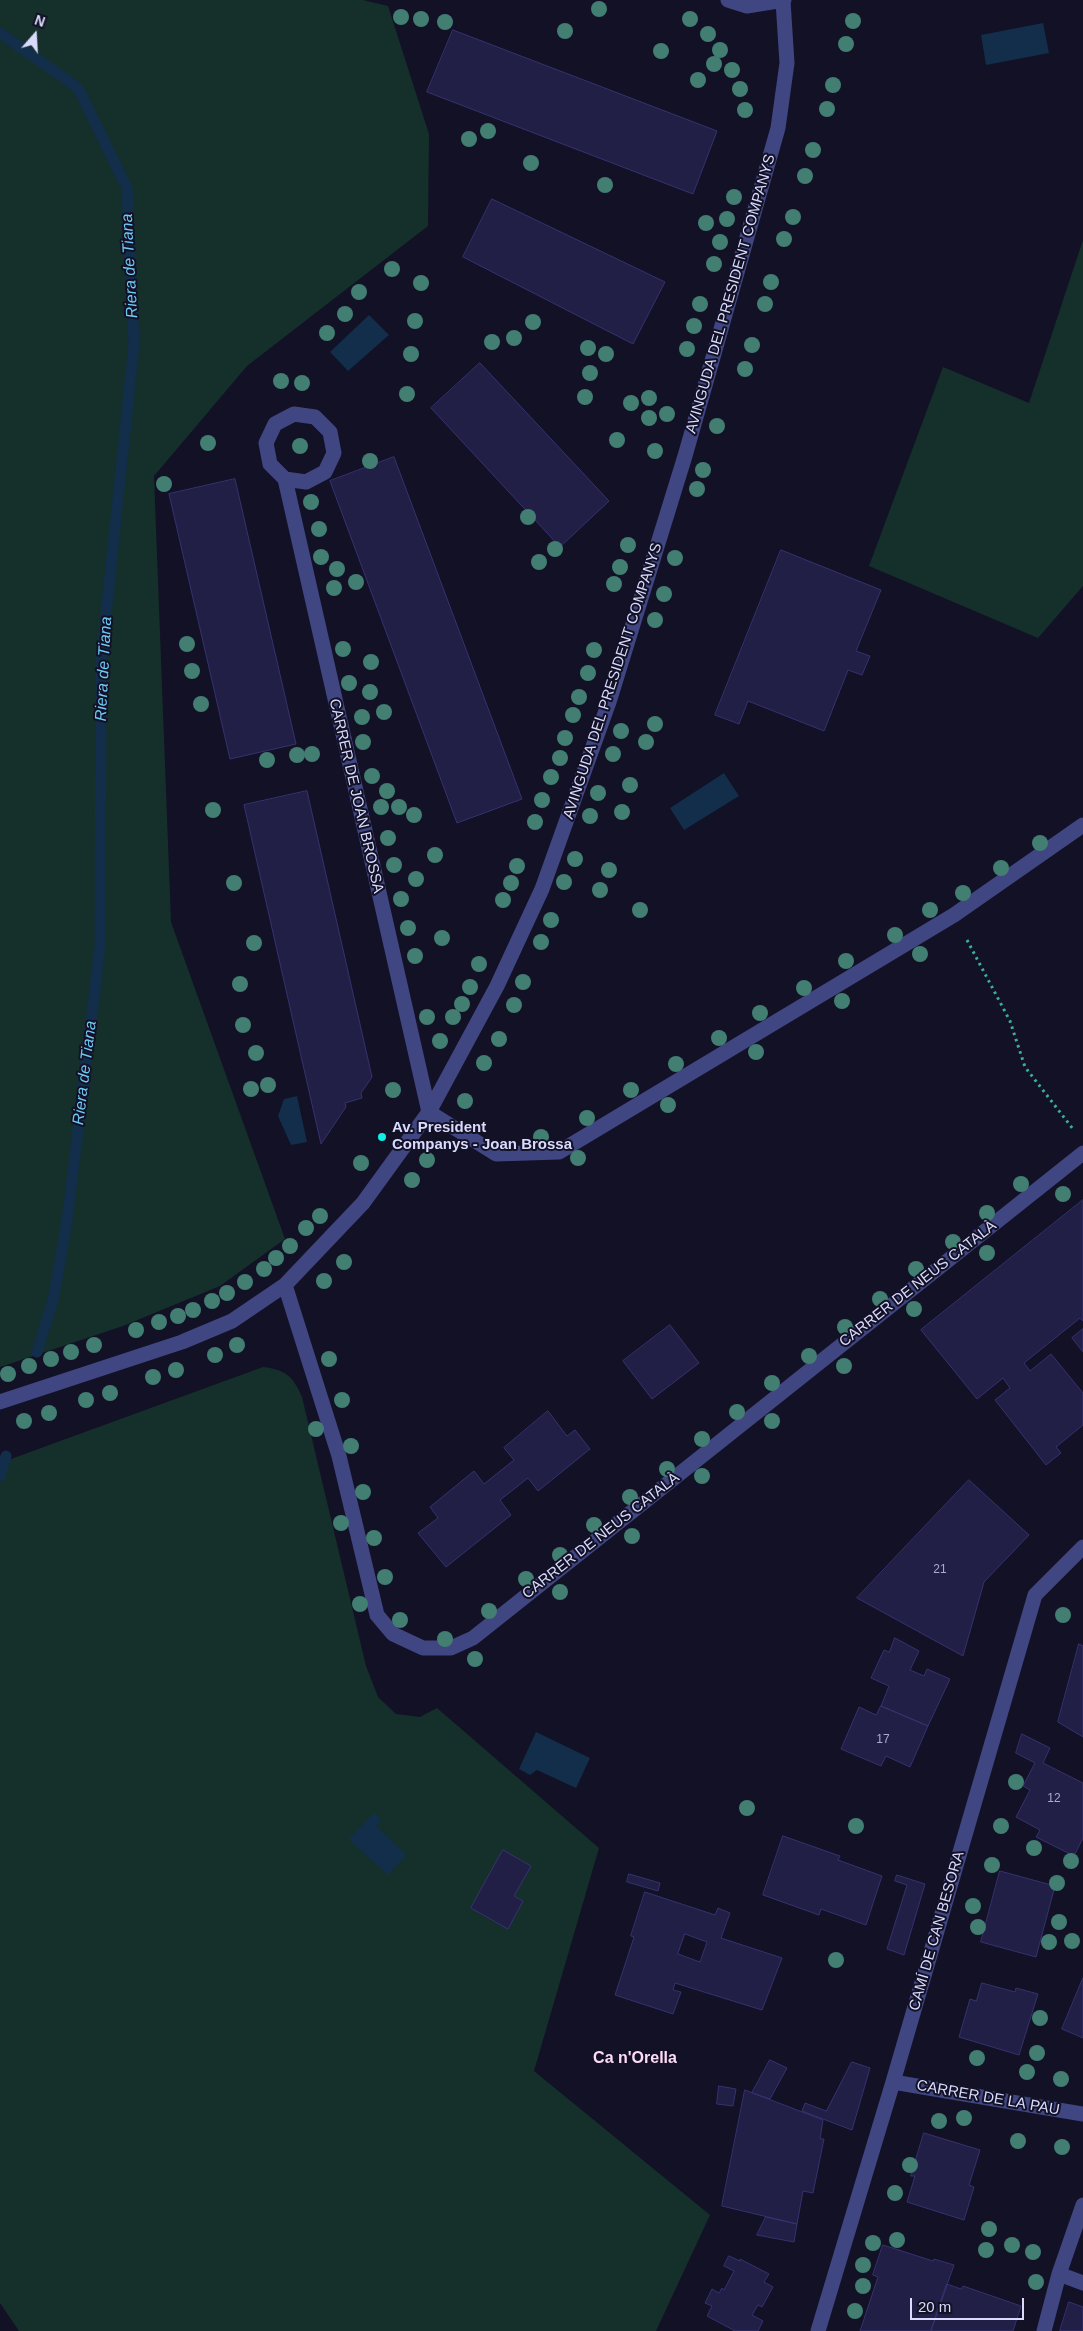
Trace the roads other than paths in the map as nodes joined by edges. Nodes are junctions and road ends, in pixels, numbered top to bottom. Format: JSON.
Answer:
{"nodes":[{"id":1,"x":728,"y":0,"type":"edge"},
{"id":2,"x":784,"y":0,"type":"edge"},
{"id":3,"x":285,"y":479,"type":"junction"},
{"id":4,"x":1083,"y":826,"type":"edge"},
{"id":5,"x":428,"y":1112,"type":"junction"},
{"id":6,"x":1083,"y":1153,"type":"edge"},
{"id":7,"x":284,"y":1285,"type":"junction"},
{"id":8,"x":0,"y":1402,"type":"edge"},
{"id":9,"x":1083,"y":1546,"type":"edge"},
{"id":10,"x":893,"y":2082,"type":"junction"},
{"id":11,"x":1083,"y":2114,"type":"edge"},
{"id":12,"x":1083,"y":2206,"type":"edge"},
{"id":13,"x":1059,"y":2274,"type":"junction"},
{"id":14,"x":1083,"y":2282,"type":"edge"},
{"id":15,"x":818,"y":2331,"type":"edge"},
{"id":16,"x":1044,"y":2331,"type":"edge"}],
"edges":[{"from":1,"to":2,"type":"street"},
{"from":2,"to":5,"type":"street","name":"AVINGUDA DEL PRESIDENT COMPANYS"},
{"from":3,"to":3,"type":"street","name":"CARRER DE JOAN BROSSA"},
{"from":3,"to":5,"type":"street","name":"CARRER DE JOAN BROSSA"},
{"from":4,"to":5,"type":"street"},
{"from":5,"to":7,"type":"street","name":"AVINGUDA DEL PRESIDENT COMPANYS"},
{"from":6,"to":7,"type":"street","name":"CARRER DE NEUS CATALÀ"},
{"from":7,"to":8,"type":"street","name":"AVINGUDA DEL PRESIDENT COMPANYS"},
{"from":9,"to":10,"type":"street","name":"CAMÍ DE CAN BESORA"},
{"from":10,"to":11,"type":"street","name":"CARRER DE LA PAU"},
{"from":10,"to":15,"type":"street","name":"CAMÍ DE CAN BESORA"},
{"from":12,"to":13,"type":"street"},
{"from":13,"to":14,"type":"street"},
{"from":13,"to":16,"type":"street"}]}
